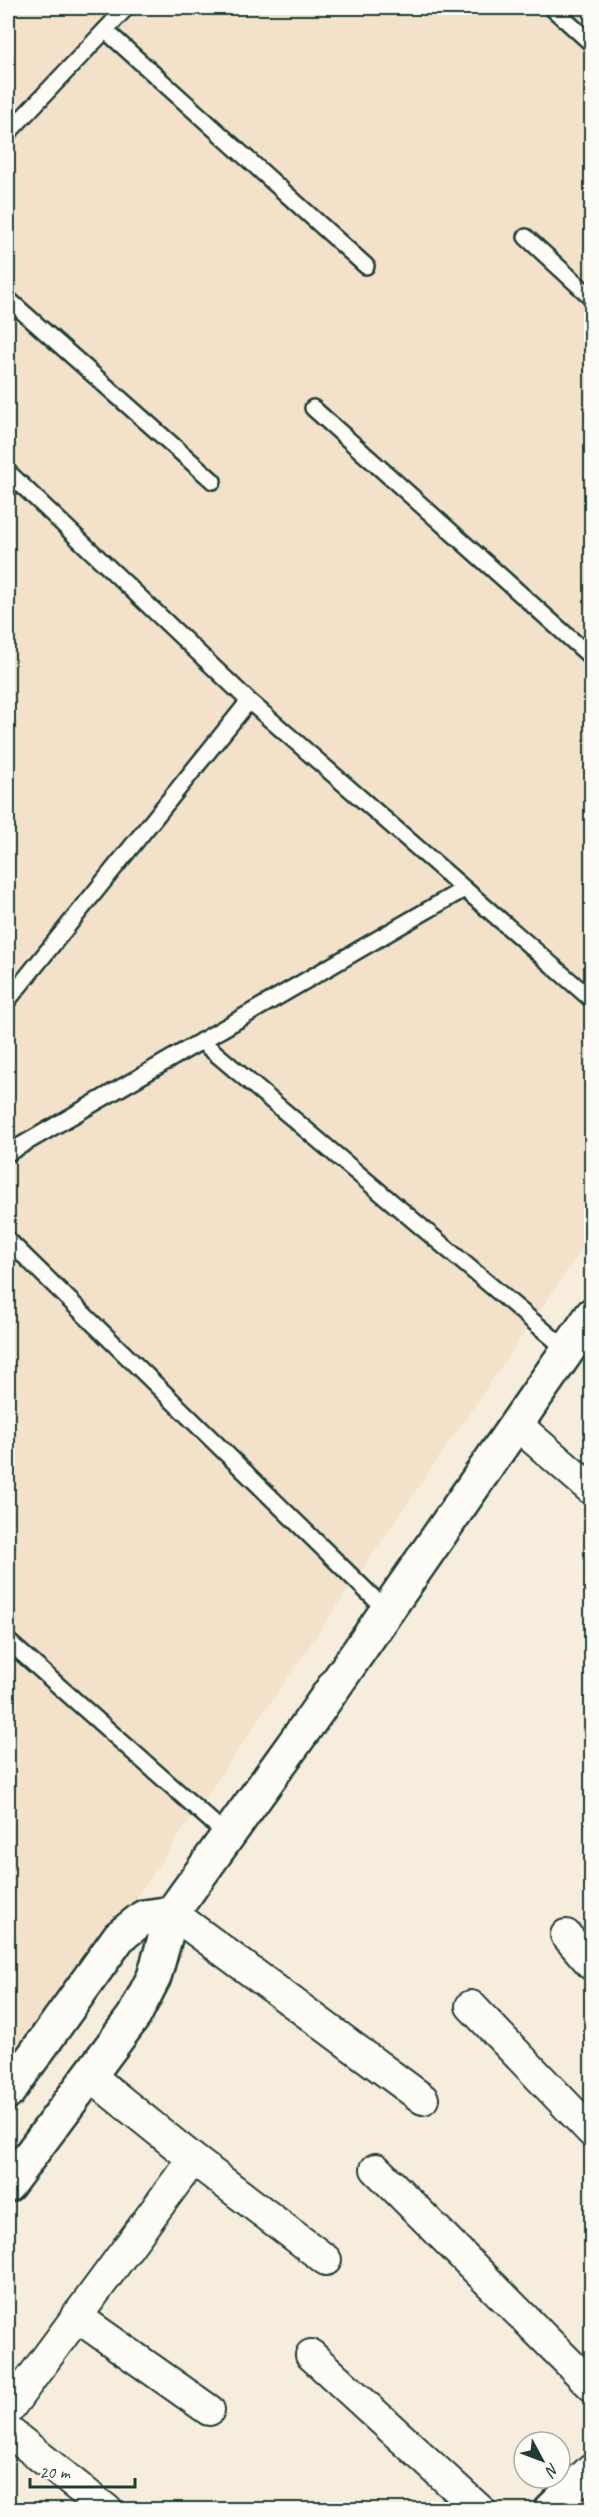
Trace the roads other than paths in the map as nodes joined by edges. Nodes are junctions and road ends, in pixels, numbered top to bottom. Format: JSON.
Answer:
{"nodes":[{"id":1,"x":126,"y":8,"type":"edge"},
{"id":2,"x":552,"y":8,"type":"edge"},
{"id":3,"x":105,"y":30,"type":"junction"},
{"id":4,"x":591,"y":44,"type":"edge"},
{"id":5,"x":8,"y":133,"type":"edge"},
{"id":6,"x":526,"y":237,"type":"dead end"},
{"id":7,"x":366,"y":266,"type":"dead end"},
{"id":8,"x":591,"y":298,"type":"edge"},
{"id":9,"x":8,"y":299,"type":"edge"},
{"id":10,"x":313,"y":408,"type":"dead end"},
{"id":11,"x":8,"y":472,"type":"edge"},
{"id":12,"x":213,"y":481,"type":"dead end"},
{"id":13,"x":591,"y":658,"type":"edge"},
{"id":14,"x":249,"y":701,"type":"junction"},
{"id":15,"x":464,"y":889,"type":"junction"},
{"id":16,"x":8,"y":1000,"type":"edge"},
{"id":17,"x":591,"y":1000,"type":"edge"},
{"id":18,"x":201,"y":1041,"type":"junction"},
{"id":19,"x":8,"y":1153,"type":"edge"},
{"id":20,"x":8,"y":1239,"type":"edge"},
{"id":21,"x":591,"y":1315,"type":"edge"},
{"id":22,"x":567,"y":1350,"type":"junction"},
{"id":23,"x":516,"y":1425,"type":"junction"},
{"id":24,"x":591,"y":1490,"type":"edge"},
{"id":25,"x":387,"y":1611,"type":"junction"},
{"id":26,"x":8,"y":1641,"type":"edge"},
{"id":27,"x":229,"y":1837,"type":"junction"},
{"id":28,"x":172,"y":1913,"type":"junction"},
{"id":29,"x":566,"y":1935,"type":"dead end"},
{"id":30,"x":591,"y":1965,"type":"edge"},
{"id":31,"x":471,"y":2006,"type":"dead end"},
{"id":32,"x":89,"y":2075,"type":"junction"},
{"id":33,"x":8,"y":2092,"type":"edge"},
{"id":34,"x":423,"y":2099,"type":"dead end"},
{"id":35,"x":591,"y":2132,"type":"edge"},
{"id":36,"x":193,"y":2158,"type":"junction"},
{"id":37,"x":376,"y":2169,"type":"dead end"},
{"id":38,"x":8,"y":2186,"type":"edge"},
{"id":39,"x":326,"y":2260,"type":"dead end"},
{"id":40,"x":76,"y":2316,"type":"junction"},
{"id":41,"x":311,"y":2355,"type":"dead end"},
{"id":42,"x":591,"y":2386,"type":"edge"},
{"id":43,"x":8,"y":2410,"type":"edge"},
{"id":44,"x":209,"y":2410,"type":"dead end"},
{"id":45,"x":8,"y":2431,"type":"edge"},
{"id":46,"x":591,"y":2468,"type":"edge"},
{"id":47,"x":107,"y":2510,"type":"edge"},
{"id":48,"x":480,"y":2510,"type":"edge"},
{"id":49,"x":549,"y":2510,"type":"edge"}],
"edges":[{"from":1,"to":3,"type":"lane"},
{"from":2,"to":4,"type":"lane"},
{"from":3,"to":5,"type":"lane"},
{"from":3,"to":7,"type":"lane"},
{"from":6,"to":8,"type":"lane"},
{"from":9,"to":12,"type":"lane"},
{"from":10,"to":13,"type":"lane"},
{"from":11,"to":14,"type":"lane"},
{"from":14,"to":15,"type":"lane"},
{"from":14,"to":16,"type":"lane"},
{"from":15,"to":17,"type":"lane"},
{"from":15,"to":18,"type":"lane"},
{"from":18,"to":19,"type":"lane"},
{"from":18,"to":22,"type":"lane"},
{"from":20,"to":25,"type":"lane"},
{"from":21,"to":22,"type":"street"},
{"from":22,"to":23,"type":"street"},
{"from":23,"to":24,"type":"street"},
{"from":23,"to":25,"type":"street"},
{"from":25,"to":27,"type":"street"},
{"from":26,"to":27,"type":"lane"},
{"from":27,"to":28,"type":"street"},
{"from":28,"to":32,"type":"street"},
{"from":28,"to":33,"type":"street"},
{"from":28,"to":34,"type":"street"},
{"from":29,"to":30,"type":"street"},
{"from":31,"to":35,"type":"street"},
{"from":32,"to":36,"type":"street"},
{"from":32,"to":38,"type":"street"},
{"from":36,"to":39,"type":"street"},
{"from":36,"to":40,"type":"street"},
{"from":37,"to":42,"type":"street"},
{"from":40,"to":43,"type":"street"},
{"from":40,"to":44,"type":"street"},
{"from":41,"to":48,"type":"street"},
{"from":45,"to":47,"type":"street"},
{"from":46,"to":49,"type":"street"}]}
